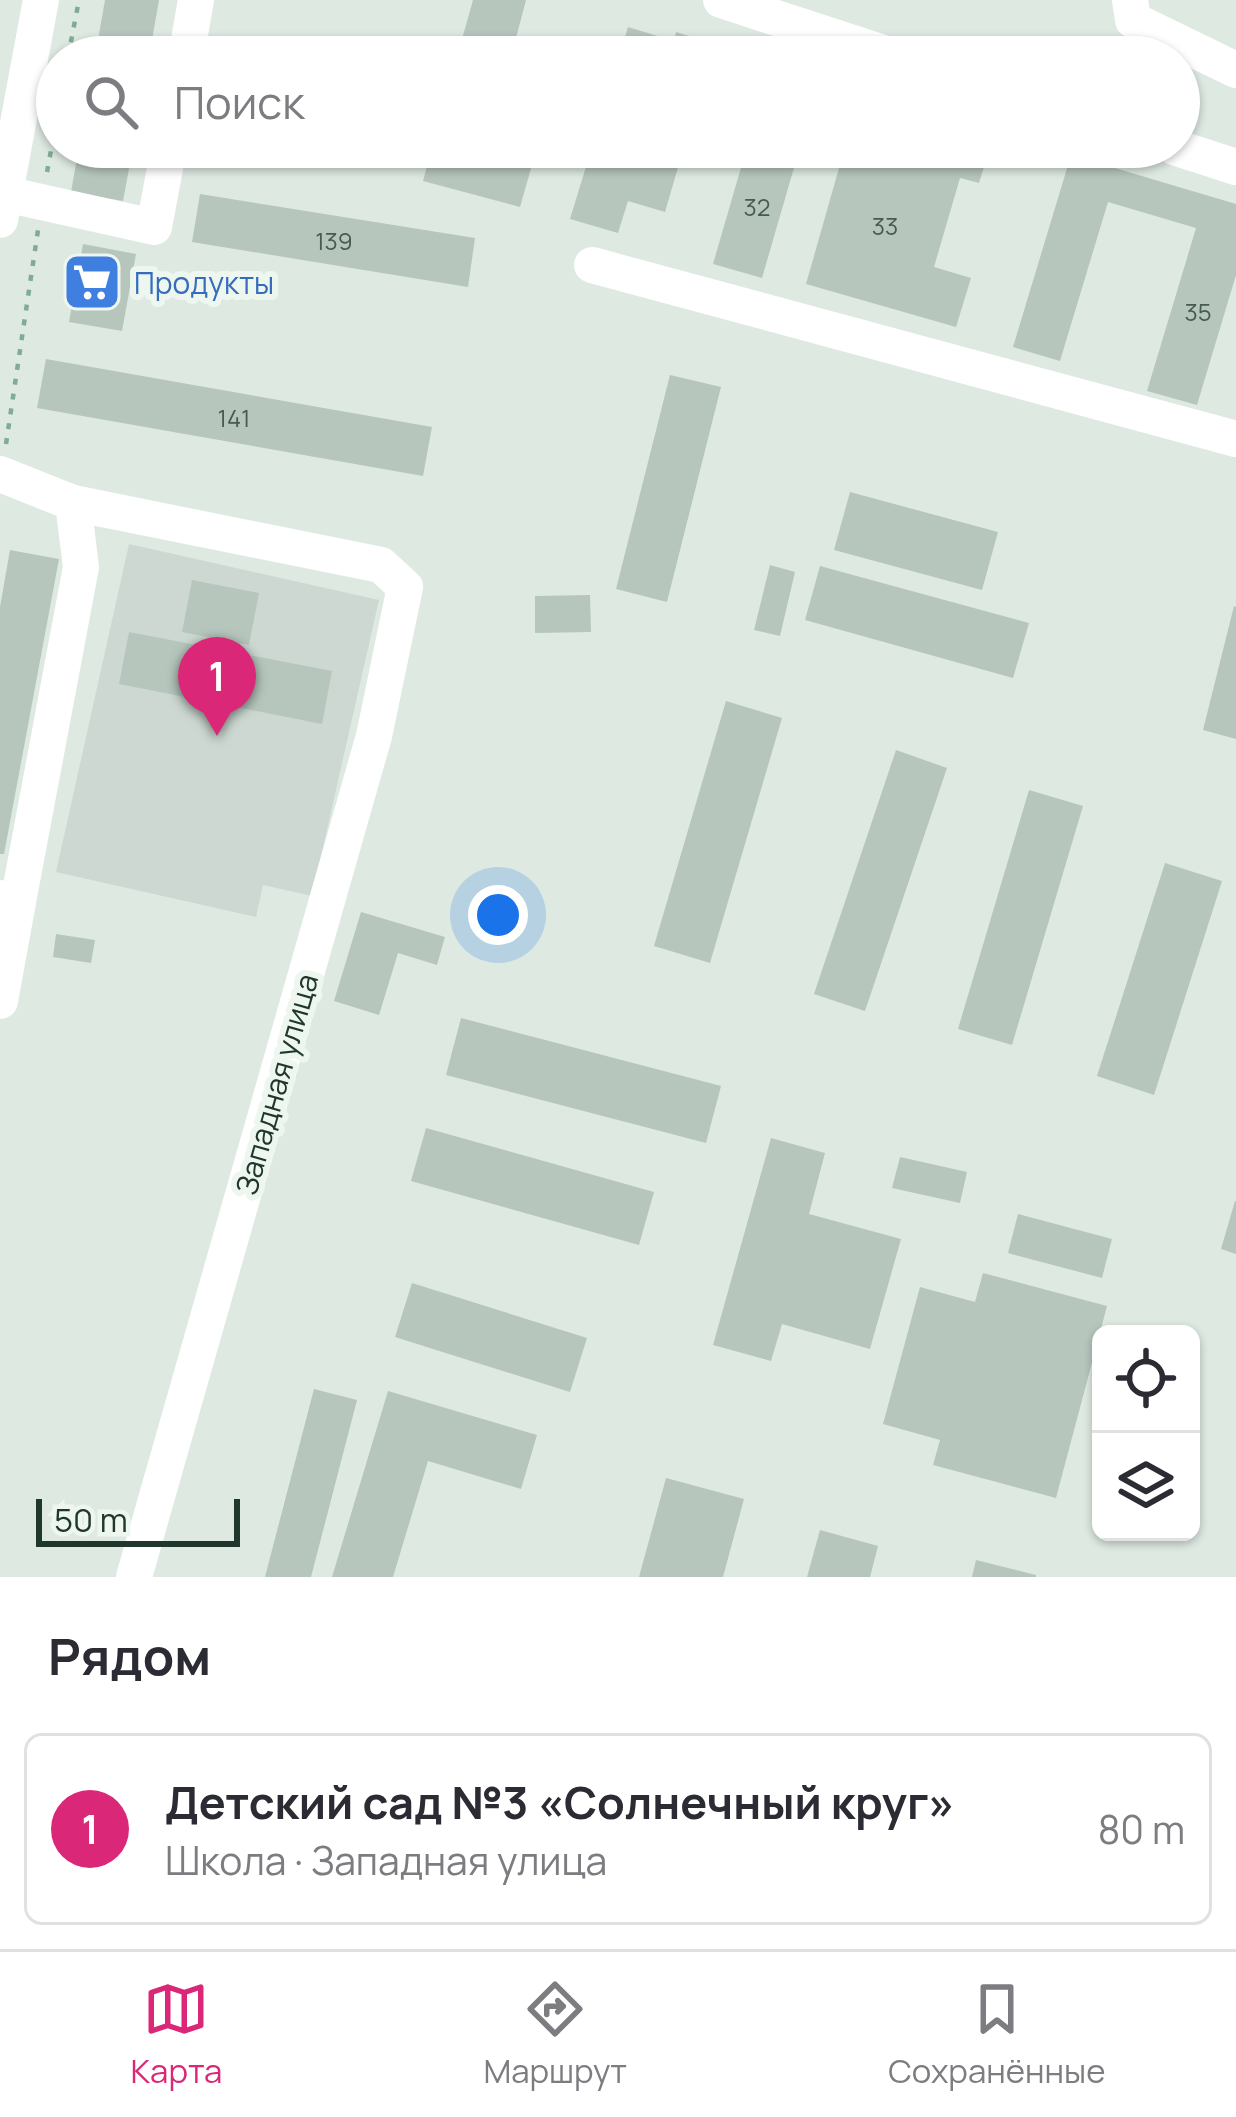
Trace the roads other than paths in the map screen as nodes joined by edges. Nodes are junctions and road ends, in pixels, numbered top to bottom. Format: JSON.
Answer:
{"nodes":[{"id":1,"x":41,"y":0,"type":"edge"},
{"id":2,"x":196,"y":0,"type":"edge"},
{"id":3,"x":721,"y":0,"type":"edge"},
{"id":4,"x":1130,"y":0,"type":"edge"},
{"id":5,"x":190,"y":36,"type":"edge"},
{"id":6,"x":832,"y":36,"type":"edge"},
{"id":7,"x":1166,"y":36,"type":"edge"},
{"id":8,"x":1200,"y":53,"type":"edge"},
{"id":9,"x":1236,"y":70,"type":"edge"},
{"id":10,"x":1200,"y":155,"type":"edge"},
{"id":11,"x":1236,"y":167,"type":"edge"},
{"id":12,"x":165,"y":168,"type":"edge"},
{"id":13,"x":2,"y":207,"type":"edge"},
{"id":14,"x":592,"y":265,"type":"dead end"},
{"id":15,"x":1236,"y":439,"type":"edge"},
{"id":16,"x":1,"y":475,"type":"edge"},
{"id":17,"x":73,"y":503,"type":"junction"},
{"id":18,"x":9,"y":900,"type":"edge"},
{"id":19,"x":0,"y":1001,"type":"edge"},
{"id":20,"x":134,"y":1577,"type":"edge"}],
"edges":[{"from":1,"to":13,"type":"street"},
{"from":2,"to":5,"type":"street"},
{"from":3,"to":6,"type":"street"},
{"from":4,"to":7,"type":"street"},
{"from":8,"to":9,"type":"street"},
{"from":10,"to":11,"type":"street"},
{"from":12,"to":13,"type":"street"},
{"from":14,"to":15,"type":"street"},
{"from":16,"to":17,"type":"street"},
{"from":17,"to":18,"type":"street"},
{"from":17,"to":20,"type":"street","name":"Западная улица"},
{"from":18,"to":19,"type":"street"}]}
